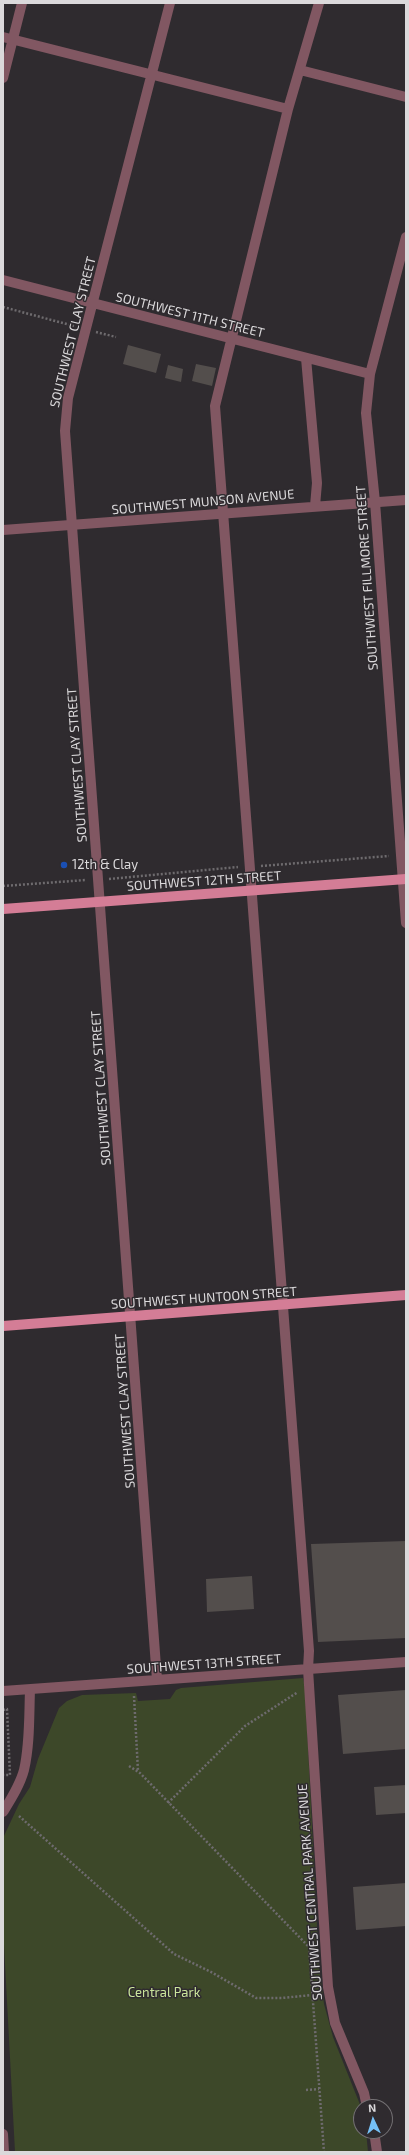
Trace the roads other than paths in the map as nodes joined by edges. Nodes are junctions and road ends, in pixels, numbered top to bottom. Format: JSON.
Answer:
{"nodes":[{"id":1,"x":22,"y":3,"type":"edge"},
{"id":2,"x":170,"y":3,"type":"edge"},
{"id":3,"x":319,"y":3,"type":"edge"},
{"id":4,"x":8,"y":38,"type":"edge"},
{"id":5,"x":300,"y":70,"type":"junction"},
{"id":6,"x":151,"y":75,"type":"junction"},
{"id":7,"x":3,"y":78,"type":"edge"},
{"id":8,"x":406,"y":97,"type":"edge"},
{"id":9,"x":288,"y":110,"type":"junction"},
{"id":10,"x":406,"y":237,"type":"edge"},
{"id":11,"x":3,"y":280,"type":"edge"},
{"id":12,"x":93,"y":303,"type":"junction"},
{"id":13,"x":230,"y":338,"type":"junction"},
{"id":14,"x":306,"y":358,"type":"junction"},
{"id":15,"x":370,"y":374,"type":"junction"},
{"id":16,"x":406,"y":500,"type":"edge"},
{"id":17,"x":375,"y":502,"type":"junction"},
{"id":18,"x":315,"y":506,"type":"junction"},
{"id":19,"x":222,"y":514,"type":"junction"},
{"id":20,"x":72,"y":525,"type":"junction"},
{"id":21,"x":3,"y":530,"type":"edge"},
{"id":22,"x":404,"y":879,"type":"edge"},
{"id":23,"x":252,"y":890,"type":"junction"},
{"id":24,"x":101,"y":902,"type":"junction"},
{"id":25,"x":3,"y":909,"type":"edge"},
{"id":26,"x":406,"y":923,"type":"edge"},
{"id":27,"x":406,"y":1295,"type":"edge"},
{"id":28,"x":283,"y":1305,"type":"junction"},
{"id":29,"x":131,"y":1316,"type":"junction"},
{"id":30,"x":3,"y":1326,"type":"edge"},
{"id":31,"x":406,"y":1662,"type":"edge"},
{"id":32,"x":308,"y":1669,"type":"junction"},
{"id":33,"x":157,"y":1680,"type":"junction"},
{"id":34,"x":30,"y":1690,"type":"junction"},
{"id":35,"x":3,"y":1691,"type":"edge"},
{"id":36,"x":6,"y":1801,"type":"edge"},
{"id":37,"x":3,"y":1812,"type":"edge"},
{"id":38,"x":365,"y":2099,"type":"edge"},
{"id":39,"x":3,"y":2134,"type":"edge"},
{"id":40,"x":375,"y":2139,"type":"edge"},
{"id":41,"x":4,"y":2152,"type":"edge"},
{"id":42,"x":377,"y":2152,"type":"edge"}],
"edges":[{"from":1,"to":4,"type":"street"},
{"from":2,"to":6,"type":"street","name":"SOUTHWEST CLAY STREET"},
{"from":3,"to":5,"type":"street","name":"SOUTHWEST CENTRAL PARK AVENUE"},
{"from":4,"to":6,"type":"street"},
{"from":4,"to":7,"type":"street"},
{"from":5,"to":8,"type":"street"},
{"from":5,"to":9,"type":"street","name":"SOUTHWEST CENTRAL PARK AVENUE"},
{"from":6,"to":9,"type":"street"},
{"from":6,"to":12,"type":"street","name":"SOUTHWEST CLAY STREET"},
{"from":9,"to":13,"type":"street","name":"SOUTHWEST CENTRAL PARK AVENUE"},
{"from":10,"to":15,"type":"street","name":"SOUTHWEST FILLMORE STREET"},
{"from":11,"to":12,"type":"street","name":"SOUTHWEST 11TH STREET"},
{"from":12,"to":13,"type":"street","name":"SOUTHWEST 11TH STREET"},
{"from":12,"to":20,"type":"street","name":"SOUTHWEST CLAY STREET"},
{"from":13,"to":14,"type":"street","name":"SOUTHWEST 11TH STREET"},
{"from":13,"to":19,"type":"street","name":"SOUTHWEST CENTRAL PARK AVENUE"},
{"from":14,"to":15,"type":"street","name":"SOUTHWEST 11TH STREET"},
{"from":14,"to":18,"type":"street"},
{"from":15,"to":17,"type":"street","name":"SOUTHWEST FILLMORE STREET"},
{"from":16,"to":17,"type":"street","name":"SOUTHWEST MUNSON AVENUE"},
{"from":17,"to":18,"type":"street","name":"SOUTHWEST MUNSON AVENUE"},
{"from":17,"to":22,"type":"street","name":"SOUTHWEST FILLMORE STREET"},
{"from":18,"to":19,"type":"street","name":"SOUTHWEST MUNSON AVENUE"},
{"from":19,"to":20,"type":"street","name":"SOUTHWEST MUNSON AVENUE"},
{"from":19,"to":23,"type":"street","name":"SOUTHWEST CENTRAL PARK AVENUE"},
{"from":20,"to":21,"type":"street","name":"SOUTHWEST MUNSON AVENUE"},
{"from":20,"to":24,"type":"street","name":"SOUTHWEST CLAY STREET"},
{"from":22,"to":23,"type":"main road","name":"SOUTHWEST 12TH STREET"},
{"from":22,"to":26,"type":"street","name":"SOUTHWEST FILLMORE STREET"},
{"from":23,"to":24,"type":"main road","name":"SOUTHWEST 12TH STREET"},
{"from":23,"to":28,"type":"street","name":"SOUTHWEST CENTRAL PARK AVENUE"},
{"from":24,"to":25,"type":"main road","name":"SOUTHWEST 12TH STREET"},
{"from":24,"to":29,"type":"street","name":"SOUTHWEST CLAY STREET"},
{"from":27,"to":28,"type":"main road","name":"SOUTHWEST HUNTOON STREET"},
{"from":28,"to":29,"type":"main road","name":"SOUTHWEST HUNTOON STREET"},
{"from":28,"to":32,"type":"street","name":"SOUTHWEST CENTRAL PARK AVENUE"},
{"from":29,"to":30,"type":"main road","name":"SOUTHWEST HUNTOON STREET"},
{"from":29,"to":33,"type":"street","name":"SOUTHWEST CLAY STREET"},
{"from":31,"to":32,"type":"street","name":"SOUTHWEST 13TH STREET"},
{"from":32,"to":33,"type":"street","name":"SOUTHWEST 13TH STREET"},
{"from":32,"to":38,"type":"street","name":"SOUTHWEST CENTRAL PARK AVENUE"},
{"from":33,"to":34,"type":"street","name":"SOUTHWEST 13TH STREET"},
{"from":34,"to":35,"type":"street","name":"SOUTHWEST 13TH STREET"},
{"from":34,"to":36,"type":"street"},
{"from":36,"to":37,"type":"street"},
{"from":39,"to":41,"type":"street"},
{"from":40,"to":42,"type":"street"}]}
